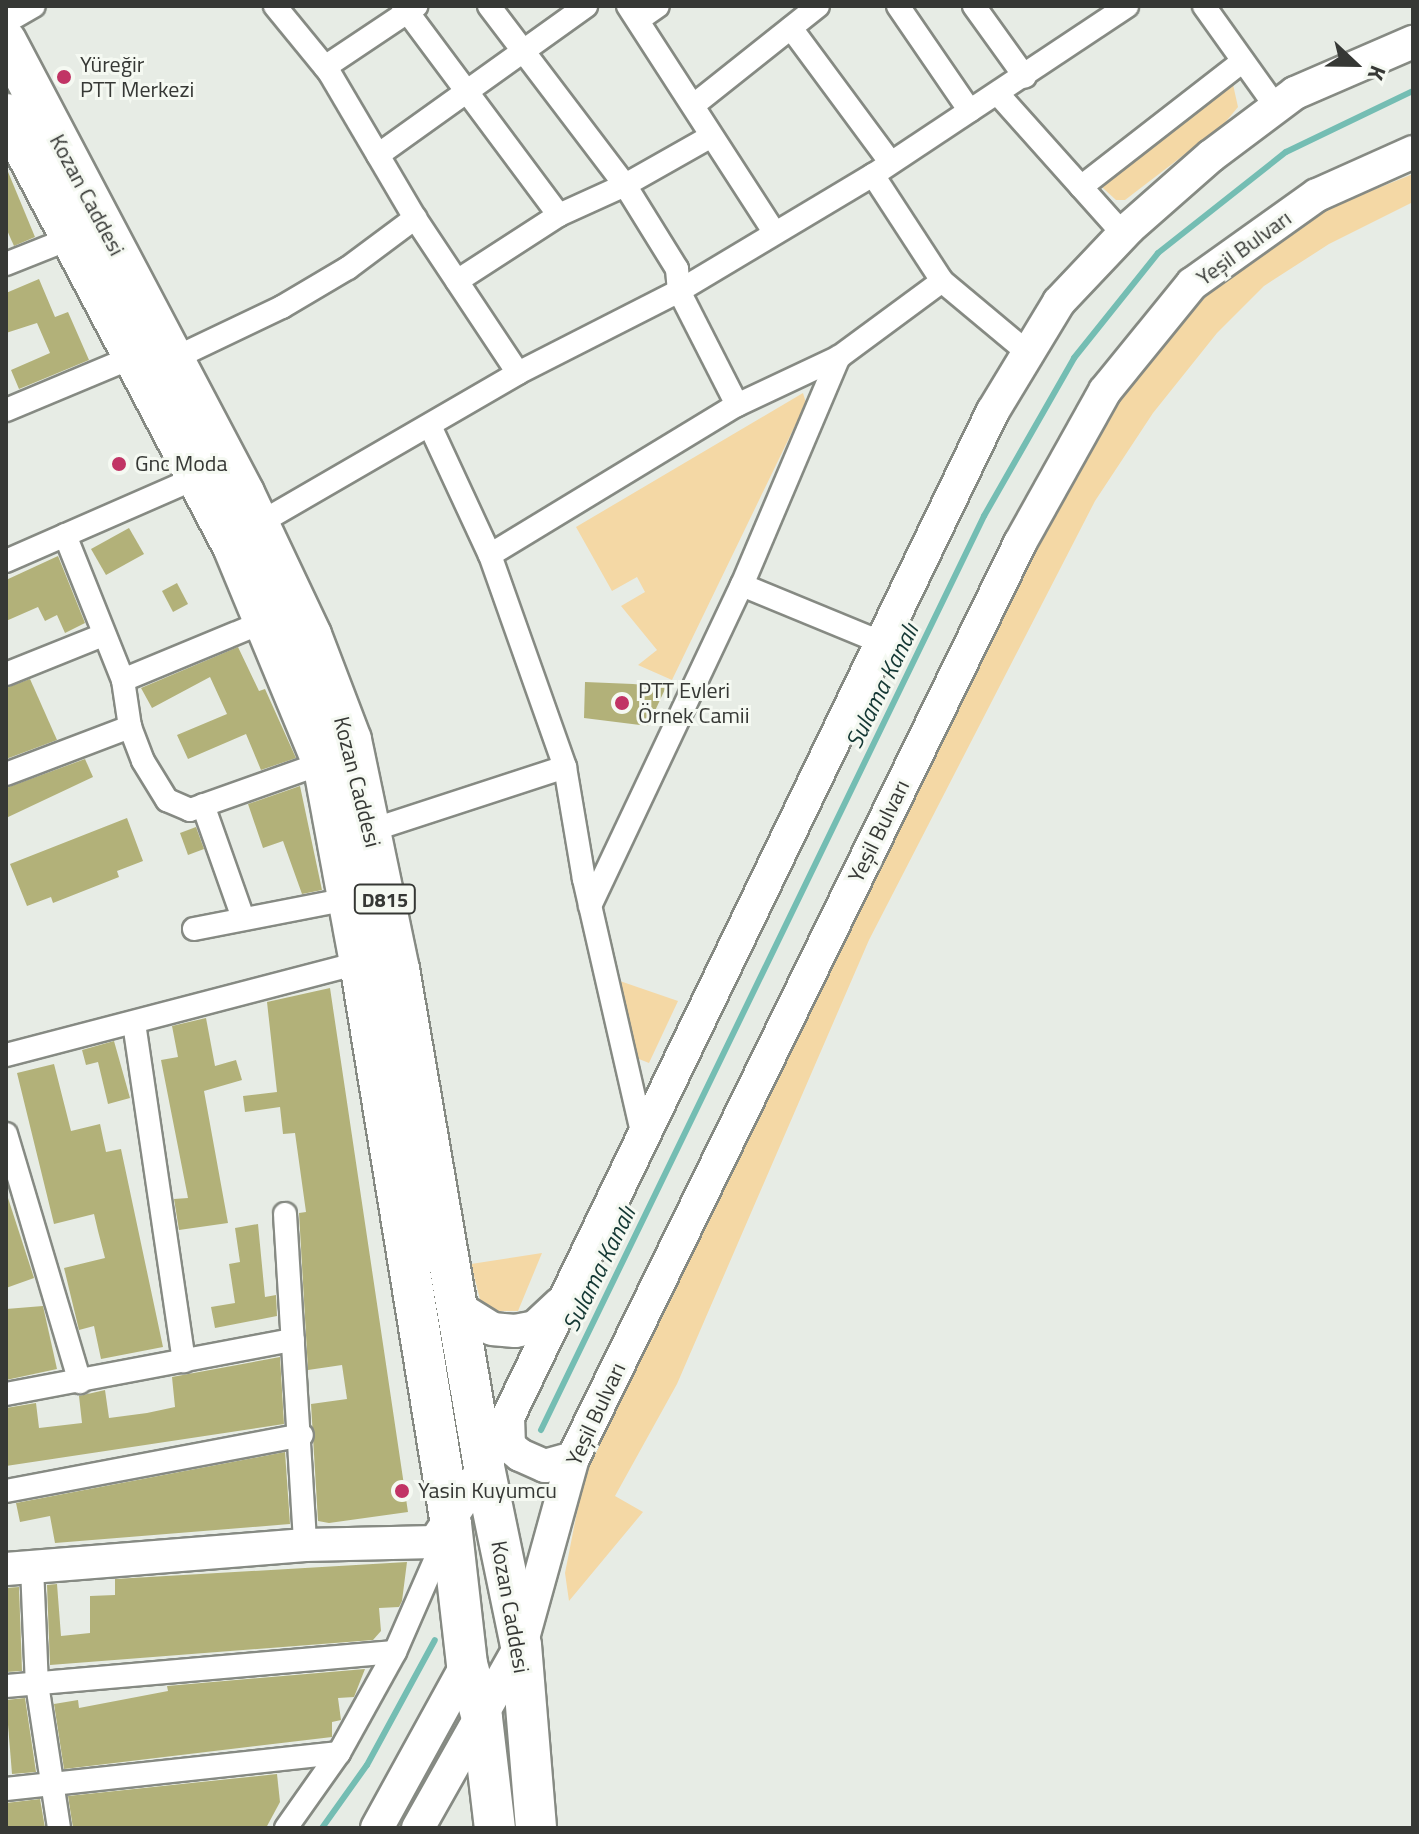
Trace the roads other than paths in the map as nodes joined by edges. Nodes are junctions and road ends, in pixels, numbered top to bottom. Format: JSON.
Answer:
{"nodes":[{"id":1,"x":34,"y":6,"type":"edge"},
{"id":2,"x":275,"y":6,"type":"edge"},
{"id":3,"x":489,"y":6,"type":"edge"},
{"id":4,"x":586,"y":6,"type":"edge"},
{"id":5,"x":658,"y":6,"type":"edge"},
{"id":6,"x":818,"y":6,"type":"edge"},
{"id":7,"x":898,"y":6,"type":"edge"},
{"id":8,"x":974,"y":6,"type":"edge"},
{"id":9,"x":1127,"y":6,"type":"edge"},
{"id":10,"x":1204,"y":6,"type":"edge"},
{"id":11,"x":409,"y":8,"type":"edge"},
{"id":12,"x":633,"y":13,"type":"edge"},
{"id":13,"x":1094,"y":16,"type":"edge"},
{"id":14,"x":6,"y":22,"type":"edge"},
{"id":15,"x":791,"y":28,"type":"junction"},
{"id":16,"x":6,"y":41,"type":"edge"},
{"id":17,"x":1413,"y":42,"type":"edge"},
{"id":18,"x":519,"y":51,"type":"junction"},
{"id":19,"x":1243,"y":61,"type":"junction"},
{"id":20,"x":325,"y":67,"type":"junction"},
{"id":21,"x":1025,"y":77,"type":"junction"},
{"id":22,"x":466,"y":91,"type":"junction"},
{"id":23,"x":998,"y":94,"type":"junction"},
{"id":24,"x":695,"y":104,"type":"junction"},
{"id":25,"x":1276,"y":107,"type":"junction"},
{"id":26,"x":970,"y":111,"type":"junction"},
{"id":27,"x":7,"y":116,"type":"edge"},
{"id":28,"x":710,"y":137,"type":"junction"},
{"id":29,"x":1413,"y":152,"type":"edge"},
{"id":30,"x":378,"y":155,"type":"junction"},
{"id":31,"x":881,"y":168,"type":"junction"},
{"id":32,"x":625,"y":185,"type":"junction"},
{"id":33,"x":1081,"y":187,"type":"junction"},
{"id":34,"x":559,"y":215,"type":"junction"},
{"id":35,"x":415,"y":218,"type":"junction"},
{"id":36,"x":773,"y":230,"type":"junction"},
{"id":37,"x":1123,"y":234,"type":"junction"},
{"id":38,"x":71,"y":238,"type":"junction"},
{"id":39,"x":6,"y":264,"type":"edge"},
{"id":40,"x":457,"y":281,"type":"junction"},
{"id":41,"x":942,"y":281,"type":"junction"},
{"id":42,"x":679,"y":291,"type":"junction"},
{"id":43,"x":1028,"y":353,"type":"junction"},
{"id":44,"x":839,"y":357,"type":"junction"},
{"id":45,"x":154,"y":358,"type":"junction"},
{"id":46,"x":518,"y":373,"type":"junction"},
{"id":47,"x":737,"y":405,"type":"junction"},
{"id":48,"x":6,"y":410,"type":"edge"},
{"id":49,"x":430,"y":426,"type":"junction"},
{"id":50,"x":198,"y":477,"type":"junction"},
{"id":51,"x":258,"y":524,"type":"junction"},
{"id":52,"x":65,"y":535,"type":"junction"},
{"id":53,"x":490,"y":555,"type":"junction"},
{"id":54,"x":6,"y":561,"type":"edge"},
{"id":55,"x":742,"y":585,"type":"junction"},
{"id":56,"x":263,"y":622,"type":"junction"},
{"id":57,"x":103,"y":635,"type":"junction"},
{"id":58,"x":883,"y":643,"type":"junction"},
{"id":59,"x":6,"y":674,"type":"edge"},
{"id":60,"x":123,"y":680,"type":"junction"},
{"id":61,"x":130,"y":727,"type":"junction"},
{"id":62,"x":323,"y":763,"type":"junction"},
{"id":63,"x":565,"y":767,"type":"junction"},
{"id":64,"x":6,"y":774,"type":"edge"},
{"id":65,"x":203,"y":805,"type":"junction"},
{"id":66,"x":372,"y":830,"type":"junction"},
{"id":67,"x":348,"y":899,"type":"junction"},
{"id":68,"x":590,"y":906,"type":"junction"},
{"id":69,"x":243,"y":918,"type":"junction"},
{"id":70,"x":194,"y":929,"type":"dead end"},
{"id":71,"x":360,"y":963,"type":"junction"},
{"id":72,"x":134,"y":1023,"type":"junction"},
{"id":73,"x":6,"y":1055,"type":"edge"},
{"id":74,"x":6,"y":1134,"type":"edge"},
{"id":75,"x":644,"y":1144,"type":"junction"},
{"id":76,"x":285,"y":1214,"type":"dead end"},
{"id":77,"x":567,"y":1296,"type":"junction"},
{"id":78,"x":459,"y":1308,"type":"junction"},
{"id":79,"x":293,"y":1340,"type":"junction"},
{"id":80,"x":184,"y":1361,"type":"junction"},
{"id":81,"x":80,"y":1382,"type":"junction"},
{"id":82,"x":6,"y":1394,"type":"edge"},
{"id":83,"x":508,"y":1417,"type":"junction"},
{"id":84,"x":302,"y":1435,"type":"junction"},
{"id":85,"x":573,"y":1458,"type":"junction"},
{"id":86,"x":484,"y":1467,"type":"junction"},
{"id":87,"x":6,"y":1491,"type":"edge"},
{"id":88,"x":451,"y":1524,"type":"junction"},
{"id":89,"x":305,"y":1545,"type":"junction"},
{"id":90,"x":19,"y":1568,"type":"edge"},
{"id":91,"x":521,"y":1645,"type":"junction"},
{"id":92,"x":395,"y":1652,"type":"junction"},
{"id":93,"x":467,"y":1664,"type":"junction"},
{"id":94,"x":37,"y":1684,"type":"junction"},
{"id":95,"x":6,"y":1686,"type":"edge"},
{"id":96,"x":482,"y":1718,"type":"junction"},
{"id":97,"x":339,"y":1753,"type":"junction"},
{"id":98,"x":56,"y":1785,"type":"junction"},
{"id":99,"x":6,"y":1789,"type":"edge"},
{"id":100,"x":59,"y":1828,"type":"edge"},
{"id":101,"x":286,"y":1828,"type":"edge"},
{"id":102,"x":377,"y":1828,"type":"edge"},
{"id":103,"x":418,"y":1828,"type":"edge"},
{"id":104,"x":495,"y":1828,"type":"edge"},
{"id":105,"x":536,"y":1828,"type":"edge"}],
"edges":[{"from":1,"to":14,"type":"street"},
{"from":2,"to":20,"type":"street"},
{"from":3,"to":18,"type":"street"},
{"from":4,"to":18,"type":"street"},
{"from":5,"to":12,"type":"street"},
{"from":6,"to":15,"type":"street"},
{"from":7,"to":26,"type":"street"},
{"from":8,"to":21,"type":"street"},
{"from":9,"to":13,"type":"street"},
{"from":10,"to":19,"type":"street"},
{"from":11,"to":20,"type":"street"},
{"from":11,"to":22,"type":"street"},
{"from":12,"to":24,"type":"street"},
{"from":13,"to":21,"type":"street"},
{"from":15,"to":24,"type":"street"},
{"from":15,"to":31,"type":"street"},
{"from":16,"to":45,"type":"highway","name":"Kozan Caddesi","number":"D815"},
{"from":17,"to":25,"type":"main road"},
{"from":18,"to":22,"type":"street"},
{"from":18,"to":32,"type":"street"},
{"from":19,"to":25,"type":"street"},
{"from":19,"to":33,"type":"street"},
{"from":20,"to":30,"type":"street"},
{"from":21,"to":23,"type":"street"},
{"from":22,"to":30,"type":"street"},
{"from":22,"to":34,"type":"street"},
{"from":23,"to":26,"type":"street"},
{"from":23,"to":33,"type":"street"},
{"from":24,"to":28,"type":"street"},
{"from":25,"to":37,"type":"main road"},
{"from":26,"to":31,"type":"street"},
{"from":27,"to":38,"type":"highway","name":"Kozan Caddesi","number":"D815"},
{"from":28,"to":32,"type":"street"},
{"from":28,"to":36,"type":"street"},
{"from":29,"to":85,"type":"main road","name":"Yeşil Bulvarı"},
{"from":30,"to":35,"type":"street"},
{"from":31,"to":36,"type":"street"},
{"from":31,"to":41,"type":"street"},
{"from":32,"to":34,"type":"street"},
{"from":32,"to":42,"type":"street"},
{"from":33,"to":37,"type":"street"},
{"from":34,"to":40,"type":"street"},
{"from":35,"to":40,"type":"street"},
{"from":35,"to":45,"type":"street"},
{"from":36,"to":42,"type":"street"},
{"from":37,"to":43,"type":"main road"},
{"from":38,"to":39,"type":"street"},
{"from":38,"to":45,"type":"highway","name":"Kozan Caddesi","number":"D815"},
{"from":40,"to":46,"type":"street"},
{"from":41,"to":43,"type":"street"},
{"from":41,"to":44,"type":"street"},
{"from":42,"to":46,"type":"street"},
{"from":42,"to":47,"type":"street"},
{"from":43,"to":58,"type":"main road"},
{"from":44,"to":47,"type":"street"},
{"from":44,"to":55,"type":"street"},
{"from":45,"to":48,"type":"street"},
{"from":45,"to":50,"type":"highway","name":"Kozan Caddesi","number":"D815"},
{"from":45,"to":51,"type":"highway","name":"Kozan Caddesi","number":"D815"},
{"from":46,"to":49,"type":"street"},
{"from":47,"to":53,"type":"street"},
{"from":49,"to":51,"type":"street"},
{"from":49,"to":53,"type":"street"},
{"from":50,"to":52,"type":"street"},
{"from":50,"to":56,"type":"highway","name":"Kozan Caddesi","number":"D815"},
{"from":51,"to":66,"type":"highway","name":"Kozan Caddesi","number":"D815"},
{"from":52,"to":54,"type":"street"},
{"from":52,"to":57,"type":"street"},
{"from":53,"to":63,"type":"street"},
{"from":55,"to":58,"type":"street"},
{"from":55,"to":68,"type":"street"},
{"from":56,"to":60,"type":"street"},
{"from":56,"to":62,"type":"highway","name":"Kozan Caddesi","number":"D815"},
{"from":57,"to":59,"type":"street"},
{"from":57,"to":60,"type":"street"},
{"from":58,"to":75,"type":"main road"},
{"from":60,"to":61,"type":"street"},
{"from":61,"to":64,"type":"street"},
{"from":61,"to":65,"type":"street"},
{"from":62,"to":65,"type":"street"},
{"from":62,"to":67,"type":"highway","name":"Kozan Caddesi","number":"D815"},
{"from":63,"to":66,"type":"street"},
{"from":63,"to":68,"type":"street"},
{"from":65,"to":69,"type":"street"},
{"from":66,"to":78,"type":"highway","name":"Kozan Caddesi","number":"D815"},
{"from":67,"to":69,"type":"street"},
{"from":67,"to":71,"type":"highway","name":"Kozan Caddesi","number":"D815"},
{"from":68,"to":75,"type":"street"},
{"from":69,"to":70,"type":"street"},
{"from":71,"to":72,"type":"street"},
{"from":71,"to":88,"type":"highway","name":"Kozan Caddesi","number":"D815"},
{"from":72,"to":73,"type":"street"},
{"from":72,"to":80,"type":"street"},
{"from":74,"to":81,"type":"street"},
{"from":75,"to":77,"type":"main road"},
{"from":76,"to":79,"type":"street"},
{"from":77,"to":78,"type":"main road"},
{"from":77,"to":83,"type":"main road"},
{"from":78,"to":86,"type":"highway","name":"Kozan Caddesi","number":"D815"},
{"from":79,"to":80,"type":"street"},
{"from":79,"to":84,"type":"street"},
{"from":80,"to":81,"type":"street"},
{"from":81,"to":82,"type":"street"},
{"from":83,"to":85,"type":"main road"},
{"from":83,"to":86,"type":"main road"},
{"from":84,"to":87,"type":"street"},
{"from":84,"to":89,"type":"street"},
{"from":85,"to":91,"type":"main road","name":"Yeşil Bulvarı"},
{"from":86,"to":88,"type":"main road"},
{"from":86,"to":91,"type":"highway","name":"Kozan Caddesi","number":"D815"},
{"from":88,"to":89,"type":"main road"},
{"from":88,"to":92,"type":"street"},
{"from":88,"to":93,"type":"highway","name":"Kozan Caddesi","number":"D815"},
{"from":89,"to":90,"type":"main road"},
{"from":90,"to":94,"type":"street"},
{"from":91,"to":96,"type":"main road","name":"Yeşil Bulvarı"},
{"from":91,"to":105,"type":"highway","name":"Kozan Caddesi","number":"D815"},
{"from":92,"to":94,"type":"street"},
{"from":92,"to":97,"type":"street"},
{"from":93,"to":96,"type":"highway","name":"Kozan Caddesi","number":"D815"},
{"from":93,"to":102,"type":"main road"},
{"from":94,"to":95,"type":"street"},
{"from":94,"to":98,"type":"street"},
{"from":96,"to":103,"type":"main road","name":"Yeşil Bulvarı"},
{"from":96,"to":104,"type":"highway","name":"Kozan Caddesi","number":"D815"},
{"from":97,"to":98,"type":"street"},
{"from":97,"to":101,"type":"street"},
{"from":98,"to":99,"type":"street"},
{"from":98,"to":100,"type":"street"}]}
